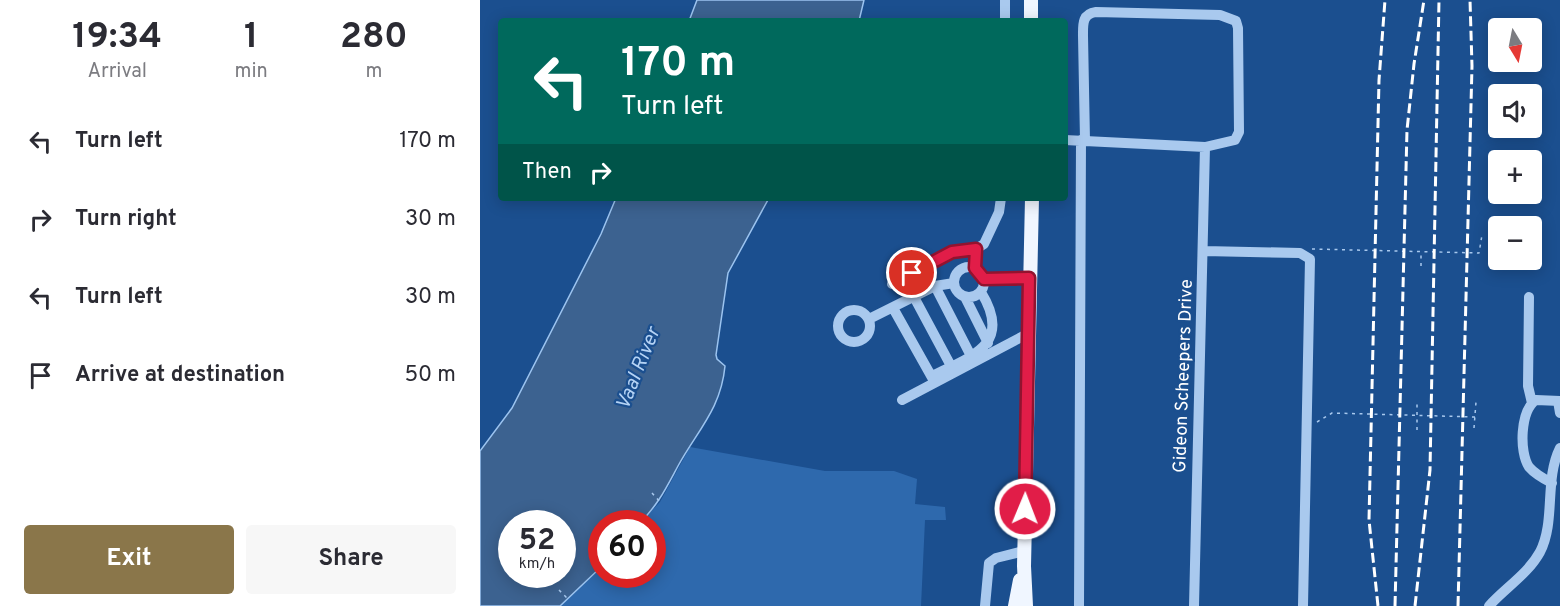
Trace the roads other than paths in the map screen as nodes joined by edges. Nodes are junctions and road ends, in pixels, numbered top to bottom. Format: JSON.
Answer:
{"nodes":[{"id":1,"x":1005,"y":0,"type":"edge"},
{"id":2,"x":1031,"y":0,"type":"edge"},
{"id":3,"x":1005,"y":18,"type":"edge"},
{"id":4,"x":1031,"y":18,"type":"edge"},
{"id":5,"x":1068,"y":140,"type":"edge"},
{"id":6,"x":1083,"y":140,"type":"junction"},
{"id":7,"x":1205,"y":147,"type":"junction"},
{"id":8,"x":1001,"y":201,"type":"edge"},
{"id":9,"x":1032,"y":201,"type":"edge"},
{"id":10,"x":976,"y":249,"type":"junction"},
{"id":11,"x":1204,"y":252,"type":"junction"},
{"id":12,"x":975,"y":268,"type":"junction"},
{"id":13,"x":1029,"y":278,"type":"junction"},
{"id":14,"x":984,"y":279,"type":"junction"},
{"id":15,"x":954,"y":283,"type":"junction"},
{"id":16,"x":892,"y":284,"type":"dead end"},
{"id":17,"x":935,"y":286,"type":"junction"},
{"id":18,"x":981,"y":292,"type":"junction"},
{"id":19,"x":914,"y":297,"type":"junction"},
{"id":20,"x":965,"y":297,"type":"junction"},
{"id":21,"x":1529,"y":297,"type":"dead end"},
{"id":22,"x":893,"y":308,"type":"junction"},
{"id":23,"x":869,"y":319,"type":"dead end"},
{"id":24,"x":1029,"y":333,"type":"junction"},
{"id":25,"x":988,"y":343,"type":"junction"},
{"id":26,"x":971,"y":356,"type":"junction"},
{"id":27,"x":951,"y":366,"type":"junction"},
{"id":28,"x":934,"y":380,"type":"junction"},
{"id":29,"x":902,"y":400,"type":"dead end"},
{"id":30,"x":1559,"y":401,"type":"edge"},
{"id":31,"x":1532,"y":403,"type":"junction"},
{"id":32,"x":1560,"y":413,"type":"edge"},
{"id":33,"x":1560,"y":448,"type":"edge"},
{"id":34,"x":1552,"y":483,"type":"junction"},
{"id":35,"x":1024,"y":551,"type":"junction"},
{"id":36,"x":1024,"y":566,"type":"junction"},
{"id":37,"x":985,"y":606,"type":"edge"},
{"id":38,"x":1015,"y":606,"type":"edge"},
{"id":39,"x":1026,"y":606,"type":"edge"},
{"id":40,"x":1079,"y":606,"type":"edge"},
{"id":41,"x":1194,"y":606,"type":"edge"},
{"id":42,"x":1302,"y":606,"type":"edge"},
{"id":43,"x":1489,"y":606,"type":"edge"}],
"edges":[{"from":1,"to":3,"type":"street"},
{"from":2,"to":4,"type":"main road"},
{"from":5,"to":6,"type":"street"},
{"from":6,"to":7,"type":"street"},
{"from":6,"to":7,"type":"street"},
{"from":6,"to":40,"type":"street"},
{"from":7,"to":11,"type":"street","name":"Gideon Scheepers Drive"},
{"from":8,"to":10,"type":"street"},
{"from":9,"to":13,"type":"main road"},
{"from":10,"to":12,"type":"street"},
{"from":10,"to":16,"type":"street"},
{"from":11,"to":41,"type":"street","name":"Gideon Scheepers Drive"},
{"from":11,"to":42,"type":"street"},
{"from":12,"to":14,"type":"street"},
{"from":12,"to":15,"type":"street"},
{"from":13,"to":14,"type":"street"},
{"from":13,"to":24,"type":"main road"},
{"from":14,"to":18,"type":"street"},
{"from":15,"to":17,"type":"street"},
{"from":15,"to":20,"type":"street"},
{"from":17,"to":19,"type":"street"},
{"from":17,"to":26,"type":"street"},
{"from":18,"to":20,"type":"street"},
{"from":18,"to":25,"type":"street"},
{"from":19,"to":22,"type":"street"},
{"from":19,"to":27,"type":"street"},
{"from":20,"to":25,"type":"street"},
{"from":21,"to":31,"type":"street"},
{"from":22,"to":23,"type":"street"},
{"from":22,"to":28,"type":"street"},
{"from":24,"to":28,"type":"street"},
{"from":24,"to":35,"type":"main road"},
{"from":25,"to":26,"type":"street"},
{"from":26,"to":27,"type":"street"},
{"from":27,"to":28,"type":"street"},
{"from":28,"to":29,"type":"street"},
{"from":30,"to":31,"type":"street"},
{"from":30,"to":32,"type":"street"},
{"from":31,"to":34,"type":"street"},
{"from":33,"to":34,"type":"street"},
{"from":34,"to":43,"type":"street"},
{"from":35,"to":36,"type":"main road"},
{"from":35,"to":37,"type":"street"},
{"from":36,"to":38,"type":"main road"},
{"from":36,"to":39,"type":"main road"}]}
